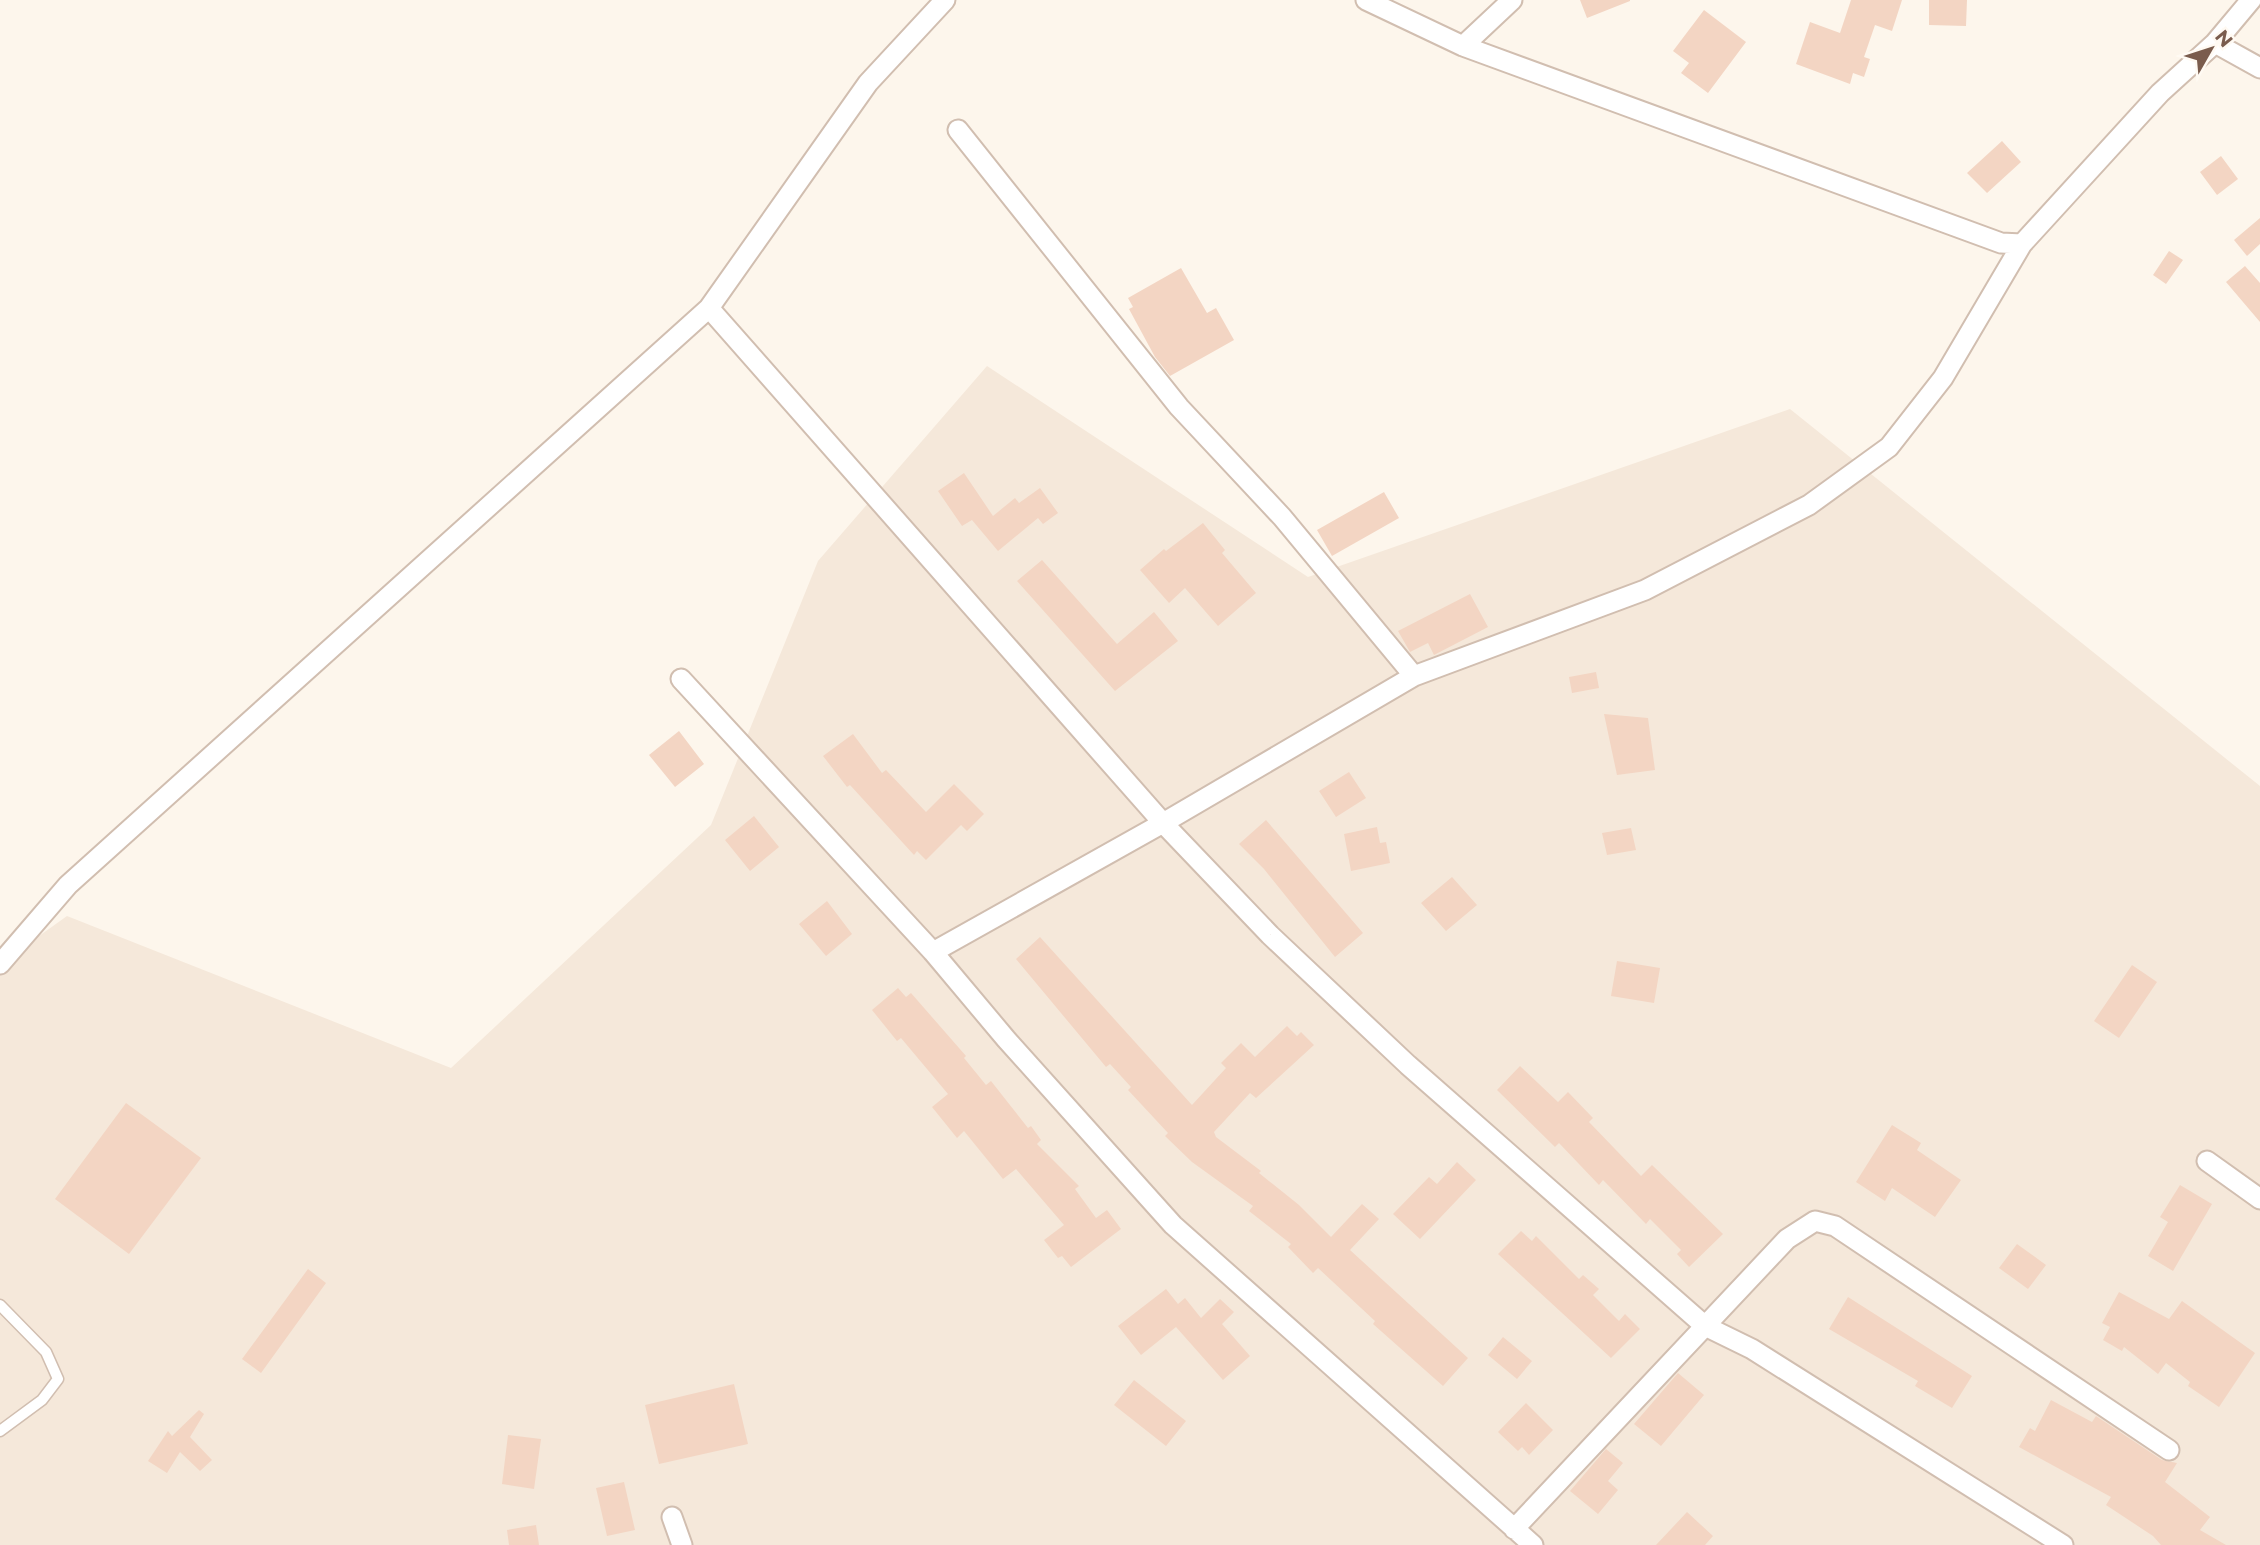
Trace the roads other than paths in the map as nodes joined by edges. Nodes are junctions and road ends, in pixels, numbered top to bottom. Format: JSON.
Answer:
{"nodes":[{"id":1,"x":945,"y":0,"type":"edge"},
{"id":2,"x":1366,"y":0,"type":"edge"},
{"id":3,"x":1512,"y":0,"type":"edge"},
{"id":4,"x":2251,"y":0,"type":"edge"},
{"id":5,"x":2215,"y":43,"type":"junction"},
{"id":6,"x":1463,"y":46,"type":"junction"},
{"id":7,"x":2260,"y":68,"type":"edge"},
{"id":8,"x":958,"y":130,"type":"dead end"},
{"id":9,"x":2022,"y":244,"type":"junction"},
{"id":10,"x":709,"y":308,"type":"junction"},
{"id":11,"x":1415,"y":676,"type":"junction"},
{"id":12,"x":681,"y":679,"type":"dead end"},
{"id":13,"x":1163,"y":823,"type":"junction"},
{"id":14,"x":933,"y":952,"type":"junction"},
{"id":15,"x":0,"y":964,"type":"edge"},
{"id":16,"x":2207,"y":1161,"type":"dead end"},
{"id":17,"x":2260,"y":1199,"type":"edge"},
{"id":18,"x":0,"y":1304,"type":"edge"},
{"id":19,"x":1704,"y":1326,"type":"junction"},
{"id":20,"x":0,"y":1431,"type":"edge"},
{"id":21,"x":2169,"y":1450,"type":"dead end"},
{"id":22,"x":672,"y":1517,"type":"dead end"},
{"id":23,"x":1514,"y":1529,"type":"junction"},
{"id":24,"x":682,"y":1545,"type":"edge"},
{"id":25,"x":1533,"y":1545,"type":"edge"},
{"id":26,"x":2063,"y":1545,"type":"edge"}],
"edges":[{"from":1,"to":10,"type":"street"},
{"from":2,"to":6,"type":"street"},
{"from":3,"to":6,"type":"street"},
{"from":4,"to":5,"type":"street"},
{"from":5,"to":7,"type":"street"},
{"from":5,"to":9,"type":"street"},
{"from":6,"to":9,"type":"street"},
{"from":8,"to":11,"type":"street"},
{"from":9,"to":11,"type":"street"},
{"from":10,"to":13,"type":"street"},
{"from":10,"to":15,"type":"street"},
{"from":11,"to":13,"type":"street"},
{"from":12,"to":14,"type":"street"},
{"from":13,"to":14,"type":"street"},
{"from":13,"to":19,"type":"street"},
{"from":14,"to":23,"type":"street"},
{"from":16,"to":17,"type":"street"},
{"from":18,"to":20,"type":"lane"},
{"from":19,"to":21,"type":"street"},
{"from":19,"to":23,"type":"street"},
{"from":19,"to":26,"type":"street"},
{"from":22,"to":24,"type":"street"},
{"from":23,"to":25,"type":"street"}]}
